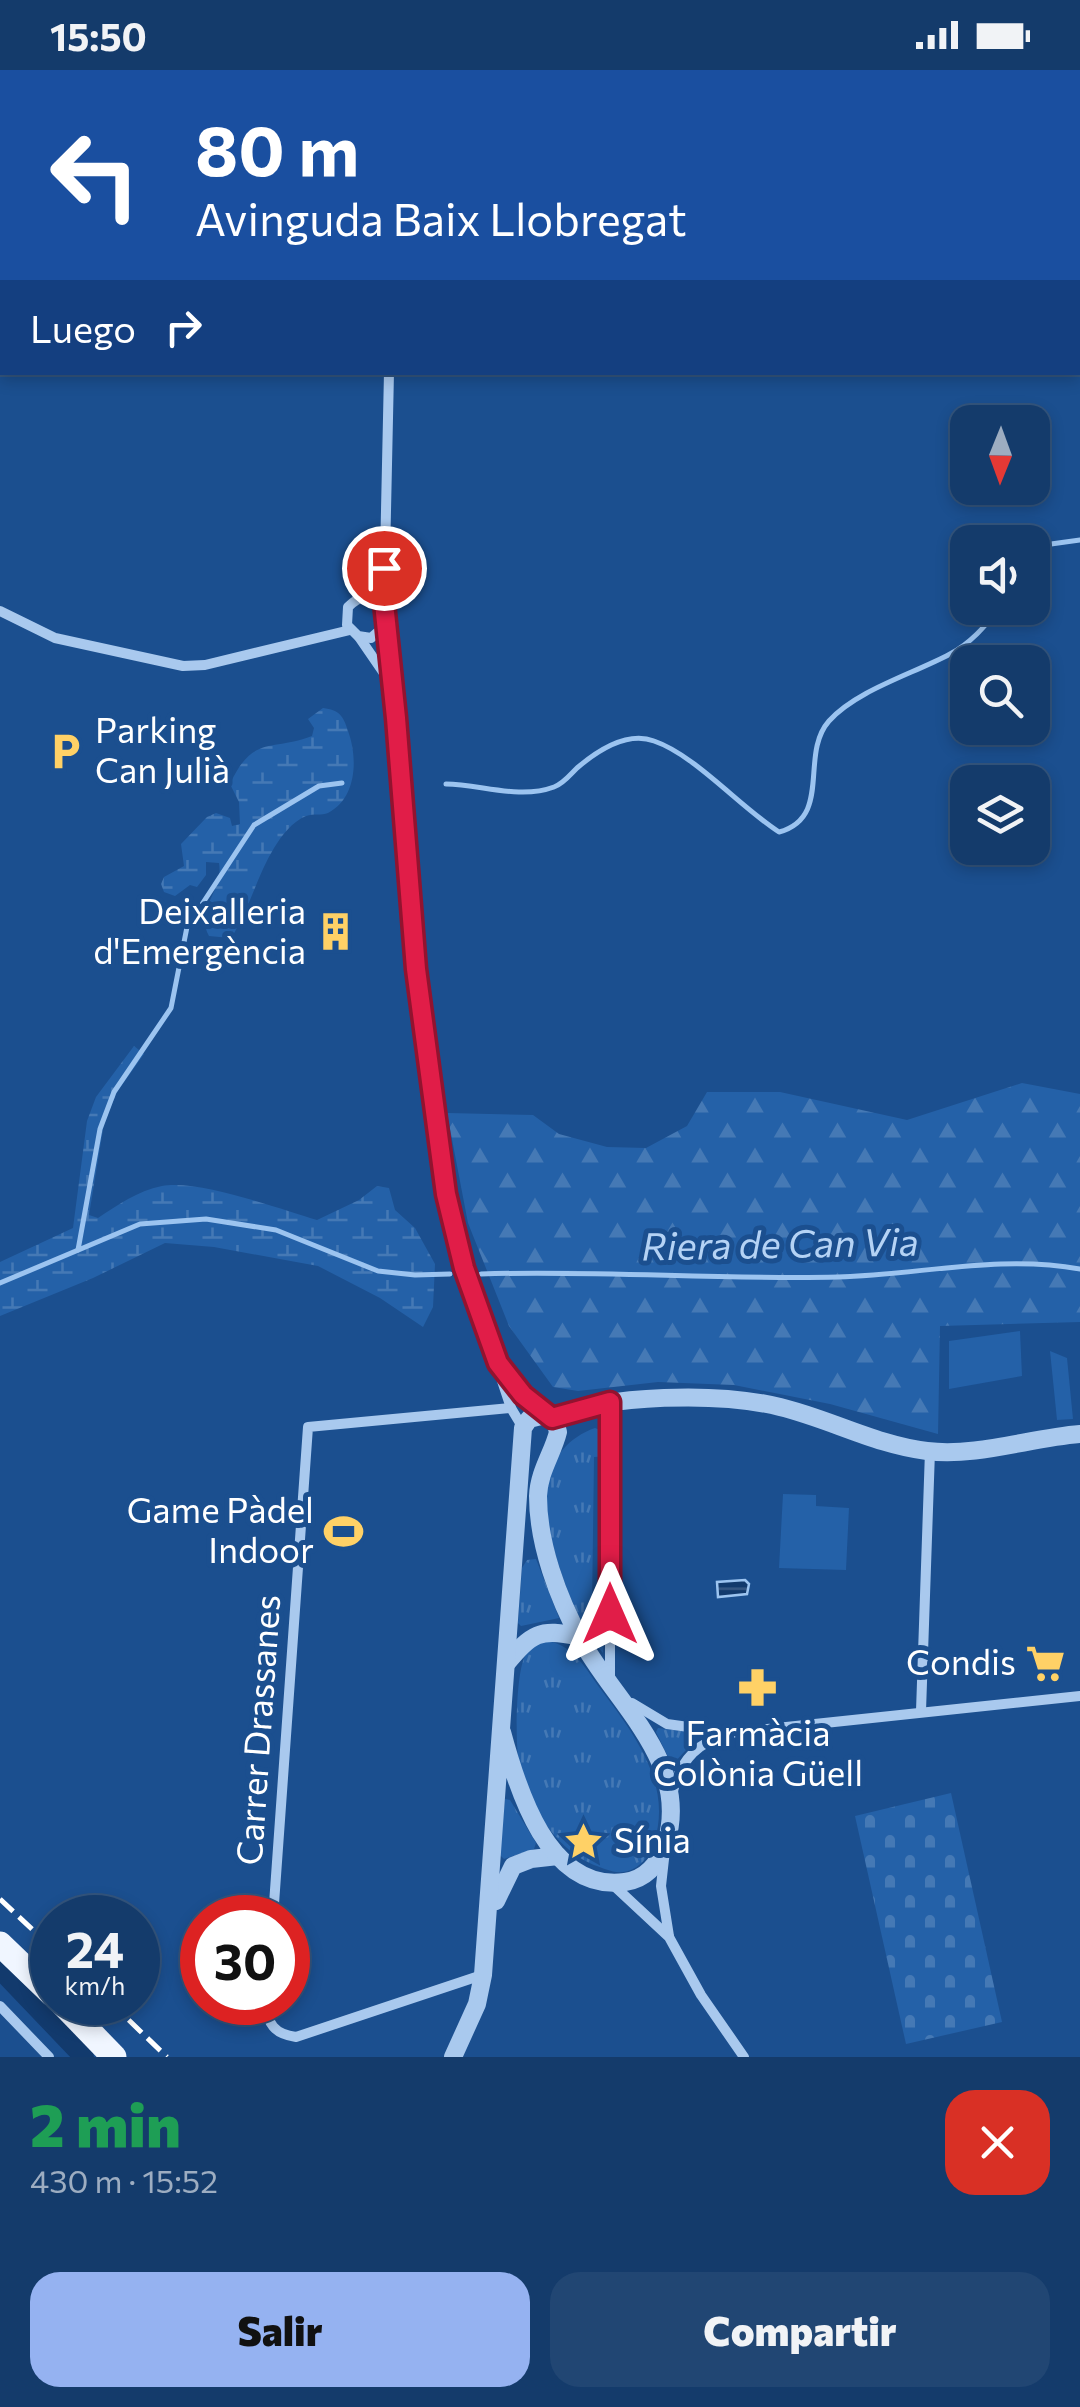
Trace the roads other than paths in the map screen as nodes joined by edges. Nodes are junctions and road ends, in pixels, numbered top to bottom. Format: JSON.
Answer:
{"nodes":[{"id":1,"x":389,"y":375,"type":"edge"},
{"id":2,"x":385,"y":533,"type":"junction"},
{"id":3,"x":357,"y":599,"type":"junction"},
{"id":4,"x":384,"y":603,"type":"junction"},
{"id":5,"x":0,"y":612,"type":"edge"},
{"id":6,"x":386,"y":625,"type":"junction"},
{"id":7,"x":354,"y":633,"type":"junction"},
{"id":8,"x":393,"y":686,"type":"junction"},
{"id":9,"x":498,"y":1363,"type":"junction"},
{"id":10,"x":610,"y":1402,"type":"junction"},
{"id":11,"x":511,"y":1408,"type":"junction"},
{"id":12,"x":548,"y":1417,"type":"junction"},
{"id":13,"x":524,"y":1433,"type":"junction"},
{"id":14,"x":1080,"y":1434,"type":"edge"},
{"id":15,"x":550,"y":1446,"type":"junction"},
{"id":16,"x":930,"y":1452,"type":"junction"},
{"id":17,"x":579,"y":1638,"type":"junction"},
{"id":18,"x":506,"y":1664,"type":"junction"},
{"id":19,"x":610,"y":1684,"type":"junction"},
{"id":20,"x":1080,"y":1696,"type":"edge"},
{"id":21,"x":921,"y":1712,"type":"junction"},
{"id":22,"x":502,"y":1732,"type":"junction"},
{"id":23,"x":730,"y":1733,"type":"junction"},
{"id":24,"x":670,"y":1806,"type":"junction"},
{"id":25,"x":665,"y":1845,"type":"junction"},
{"id":26,"x":558,"y":1856,"type":"junction"},
{"id":27,"x":611,"y":1884,"type":"junction"},
{"id":28,"x":275,"y":1895,"type":"edge"},
{"id":29,"x":489,"y":1920,"type":"junction"},
{"id":30,"x":669,"y":1938,"type":"junction"},
{"id":31,"x":0,"y":1944,"type":"edge"},
{"id":32,"x":30,"y":1973,"type":"edge"},
{"id":33,"x":483,"y":1974,"type":"junction"},
{"id":34,"x":0,"y":2006,"type":"edge"},
{"id":35,"x":83,"y":2025,"type":"edge"},
{"id":36,"x":270,"y":2025,"type":"edge"},
{"id":37,"x":49,"y":2057,"type":"edge"},
{"id":38,"x":114,"y":2057,"type":"edge"},
{"id":39,"x":453,"y":2057,"type":"edge"},
{"id":40,"x":744,"y":2057,"type":"edge"}],
"edges":[{"from":1,"to":2,"type":"street"},
{"from":2,"to":3,"type":"street"},
{"from":2,"to":4,"type":"street"},
{"from":3,"to":4,"type":"street"},
{"from":3,"to":7,"type":"street"},
{"from":4,"to":6,"type":"street"},
{"from":5,"to":7,"type":"street"},
{"from":6,"to":7,"type":"street"},
{"from":6,"to":8,"type":"street"},
{"from":7,"to":8,"type":"street"},
{"from":8,"to":9,"type":"street"},
{"from":9,"to":11,"type":"street"},
{"from":9,"to":12,"type":"street"},
{"from":10,"to":12,"type":"street"},
{"from":10,"to":16,"type":"street"},
{"from":10,"to":19,"type":"street"},
{"from":11,"to":13,"type":"street"},
{"from":11,"to":28,"type":"street","name":"Carrer Drassanes"},
{"from":12,"to":13,"type":"street"},
{"from":12,"to":15,"type":"street"},
{"from":13,"to":15,"type":"street"},
{"from":13,"to":18,"type":"street"},
{"from":14,"to":16,"type":"street"},
{"from":15,"to":17,"type":"street"},
{"from":16,"to":21,"type":"street"},
{"from":17,"to":18,"type":"street"},
{"from":17,"to":19,"type":"street"},
{"from":18,"to":22,"type":"street"},
{"from":19,"to":23,"type":"street"},
{"from":19,"to":24,"type":"street"},
{"from":20,"to":21,"type":"street"},
{"from":21,"to":23,"type":"street"},
{"from":22,"to":26,"type":"street"},
{"from":22,"to":29,"type":"street"},
{"from":23,"to":24,"type":"street"},
{"from":24,"to":25,"type":"street"},
{"from":25,"to":27,"type":"street"},
{"from":25,"to":30,"type":"street"},
{"from":26,"to":27,"type":"street"},
{"from":26,"to":29,"type":"street"},
{"from":27,"to":30,"type":"street"},
{"from":29,"to":33,"type":"street"},
{"from":30,"to":40,"type":"street"},
{"from":31,"to":32,"type":"main road"},
{"from":33,"to":36,"type":"street"},
{"from":33,"to":39,"type":"street"},
{"from":34,"to":37,"type":"street"},
{"from":35,"to":38,"type":"main road"}]}
